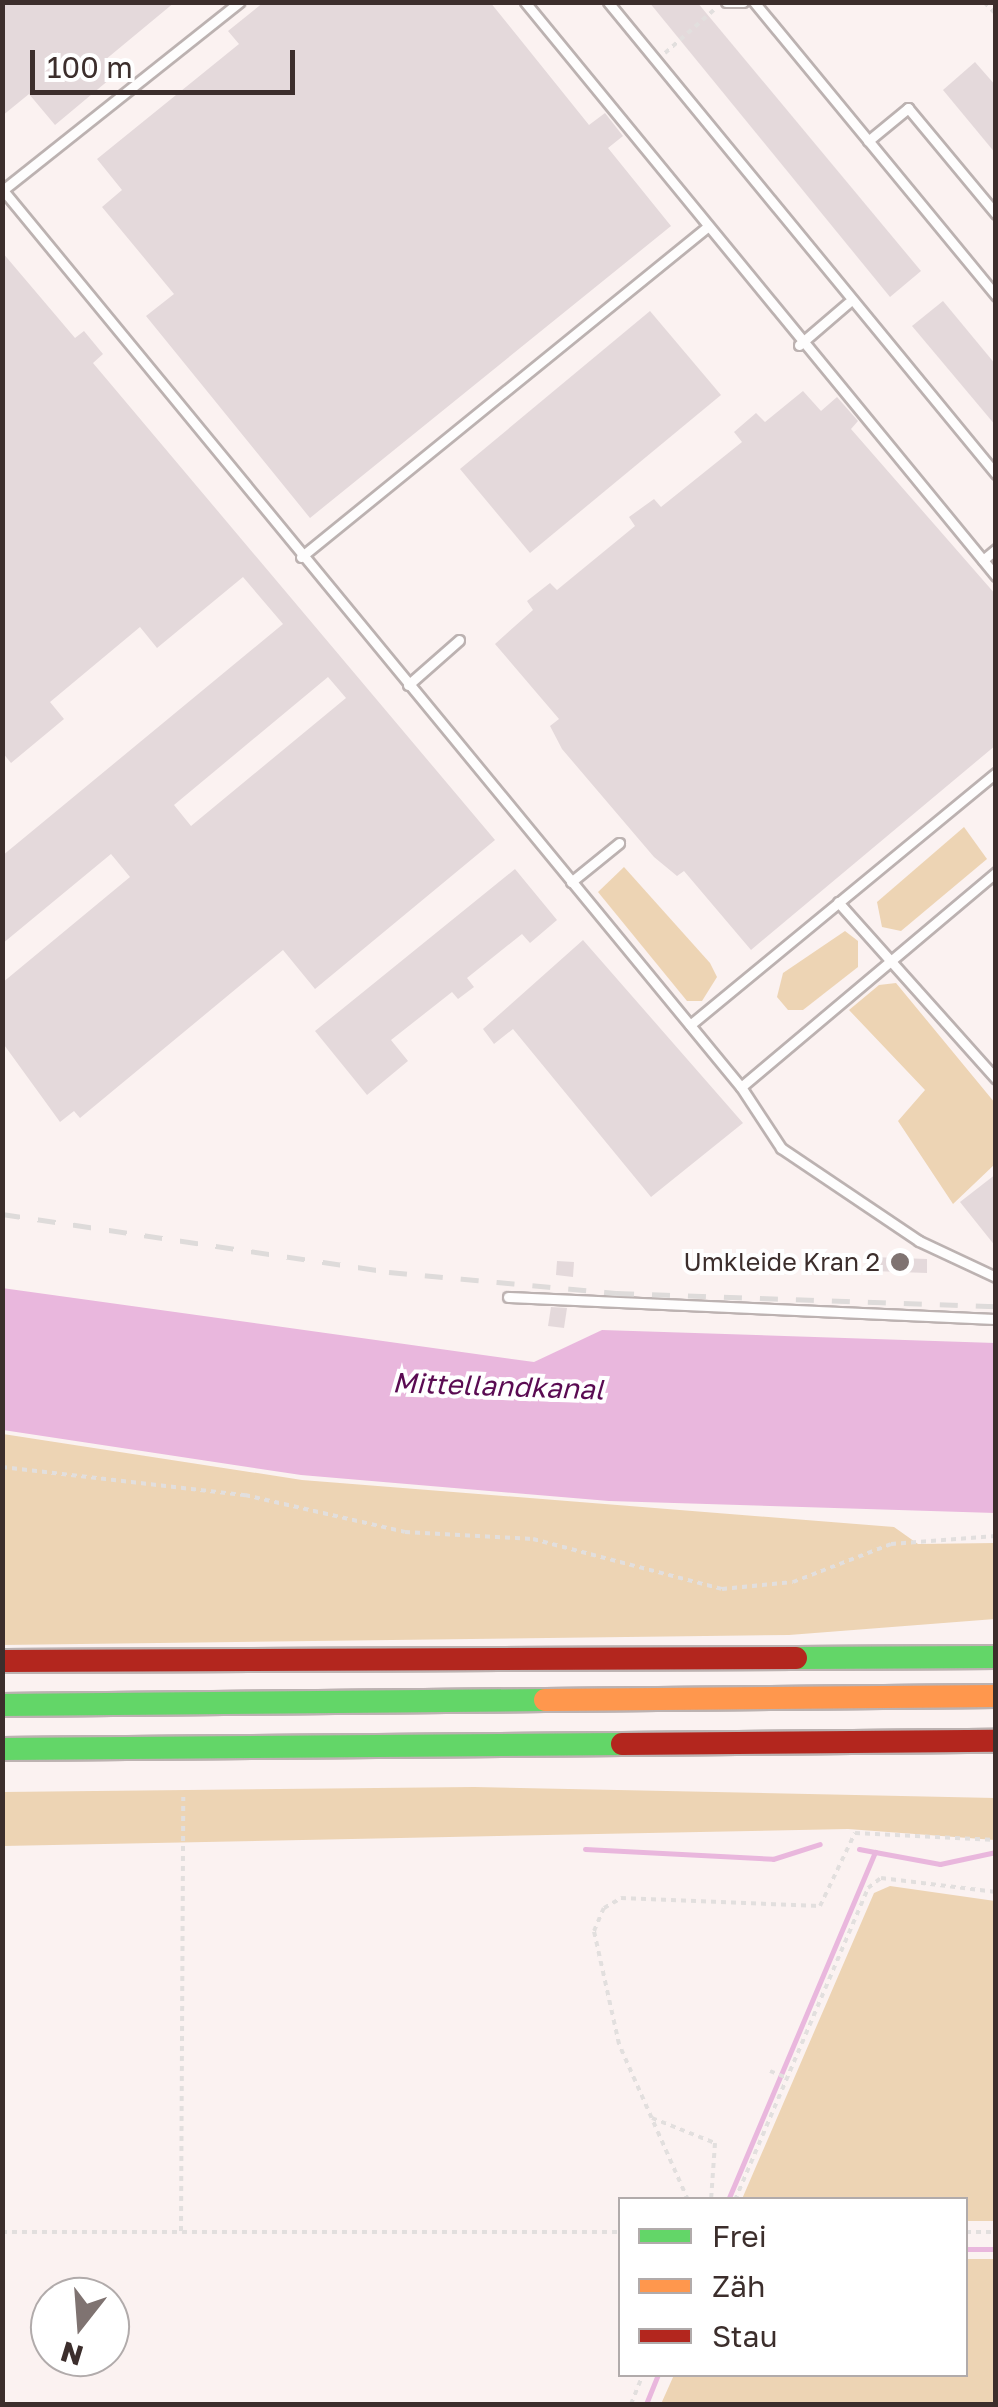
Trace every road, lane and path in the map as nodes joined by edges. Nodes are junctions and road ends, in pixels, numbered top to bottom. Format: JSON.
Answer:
{"nodes":[{"id":1,"x":239,"y":2,"type":"edge"},
{"id":2,"x":525,"y":2,"type":"edge"},
{"id":3,"x":608,"y":2,"type":"edge"},
{"id":4,"x":724,"y":2,"type":"edge"},
{"id":5,"x":744,"y":2,"type":"edge"},
{"id":6,"x":754,"y":2,"type":"edge"},
{"id":7,"x":984,"y":2,"type":"edge"},
{"id":8,"x":996,"y":14,"type":"edge"},
{"id":9,"x":658,"y":60,"type":"junction"},
{"id":10,"x":868,"y":141,"type":"junction"},
{"id":11,"x":3,"y":190,"type":"edge"},
{"id":12,"x":996,"y":214,"type":"edge"},
{"id":13,"x":708,"y":227,"type":"junction"},
{"id":14,"x":996,"y":296,"type":"edge"},
{"id":15,"x":848,"y":304,"type":"junction"},
{"id":16,"x":799,"y":345,"type":"junction"},
{"id":17,"x":996,"y":474,"type":"edge"},
{"id":18,"x":996,"y":549,"type":"edge"},
{"id":19,"x":301,"y":557,"type":"junction"},
{"id":20,"x":983,"y":560,"type":"junction"},
{"id":21,"x":996,"y":576,"type":"edge"},
{"id":22,"x":459,"y":640,"type":"dead end"},
{"id":23,"x":408,"y":686,"type":"junction"},
{"id":24,"x":996,"y":773,"type":"edge"},
{"id":25,"x":619,"y":843,"type":"dead end"},
{"id":26,"x":996,"y":872,"type":"edge"},
{"id":27,"x":571,"y":882,"type":"junction"},
{"id":28,"x":838,"y":902,"type":"junction"},
{"id":29,"x":886,"y":959,"type":"junction"},
{"id":30,"x":690,"y":1025,"type":"junction"},
{"id":31,"x":996,"y":1080,"type":"edge"},
{"id":32,"x":742,"y":1086,"type":"junction"},
{"id":33,"x":996,"y":1277,"type":"edge"},
{"id":34,"x":508,"y":1298,"type":"dead end"},
{"id":35,"x":996,"y":1319,"type":"edge"},
{"id":36,"x":2,"y":1467,"type":"edge"},
{"id":37,"x":996,"y":1536,"type":"edge"},
{"id":38,"x":996,"y":1636,"type":"edge"},
{"id":39,"x":570,"y":1655,"type":"junction"},
{"id":40,"x":996,"y":1658,"type":"edge"},
{"id":41,"x":2,"y":1661,"type":"edge"},
{"id":42,"x":996,"y":1696,"type":"edge"},
{"id":43,"x":2,"y":1705,"type":"edge"},
{"id":44,"x":996,"y":1742,"type":"edge"},
{"id":45,"x":588,"y":1744,"type":"junction"},
{"id":46,"x":2,"y":1750,"type":"edge"},
{"id":47,"x":996,"y":1763,"type":"edge"},
{"id":48,"x":183,"y":1797,"type":"dead end"},
{"id":49,"x":996,"y":1840,"type":"edge"},
{"id":50,"x":996,"y":1892,"type":"edge"},
{"id":51,"x":770,"y":2071,"type":"dead end"},
{"id":52,"x":786,"y":2078,"type":"junction"},
{"id":53,"x":652,"y":2118,"type":"junction"},
{"id":54,"x":687,"y":2197,"type":"edge"},
{"id":55,"x":710,"y":2197,"type":"edge"},
{"id":56,"x":736,"y":2197,"type":"edge"},
{"id":57,"x":2,"y":2232,"type":"edge"},
{"id":58,"x":182,"y":2232,"type":"junction"},
{"id":59,"x":618,"y":2232,"type":"edge"},
{"id":60,"x":968,"y":2232,"type":"edge"},
{"id":61,"x":996,"y":2232,"type":"edge"},
{"id":62,"x":642,"y":2377,"type":"edge"},
{"id":63,"x":630,"y":2404,"type":"edge"}],
"edges":[{"from":1,"to":11,"type":"lane"},
{"from":2,"to":13,"type":"lane"},
{"from":3,"to":9,"type":"lane"},
{"from":4,"to":5,"type":"lane"},
{"from":4,"to":9,"type":"path"},
{"from":6,"to":10,"type":"lane"},
{"from":7,"to":8,"type":"path"},
{"from":9,"to":15,"type":"lane"},
{"from":10,"to":12,"type":"lane"},
{"from":10,"to":14,"type":"lane"},
{"from":11,"to":19,"type":"lane"},
{"from":13,"to":16,"type":"lane"},
{"from":13,"to":19,"type":"lane"},
{"from":15,"to":16,"type":"lane"},
{"from":15,"to":17,"type":"lane"},
{"from":16,"to":20,"type":"lane"},
{"from":18,"to":20,"type":"lane"},
{"from":19,"to":23,"type":"lane"},
{"from":20,"to":21,"type":"lane"},
{"from":22,"to":23,"type":"lane"},
{"from":23,"to":27,"type":"lane"},
{"from":24,"to":28,"type":"lane"},
{"from":25,"to":27,"type":"lane"},
{"from":26,"to":29,"type":"lane"},
{"from":27,"to":30,"type":"lane"},
{"from":28,"to":29,"type":"lane"},
{"from":28,"to":30,"type":"lane"},
{"from":29,"to":31,"type":"lane"},
{"from":29,"to":32,"type":"lane"},
{"from":30,"to":32,"type":"lane"},
{"from":32,"to":33,"type":"lane"},
{"from":34,"to":35,"type":"lane"},
{"from":36,"to":37,"type":"path"},
{"from":38,"to":39,"type":"highway"},
{"from":39,"to":40,"type":"highway"},
{"from":39,"to":41,"type":"highway"},
{"from":42,"to":43,"type":"highway"},
{"from":44,"to":45,"type":"highway"},
{"from":45,"to":46,"type":"highway"},
{"from":45,"to":47,"type":"highway"},
{"from":48,"to":58,"type":"path"},
{"from":49,"to":53,"type":"path"},
{"from":50,"to":52,"type":"path"},
{"from":51,"to":52,"type":"path"},
{"from":52,"to":56,"type":"path"},
{"from":53,"to":54,"type":"path"},
{"from":53,"to":55,"type":"path"},
{"from":57,"to":58,"type":"path"},
{"from":58,"to":59,"type":"path"},
{"from":60,"to":61,"type":"path"},
{"from":62,"to":63,"type":"path"}]}
